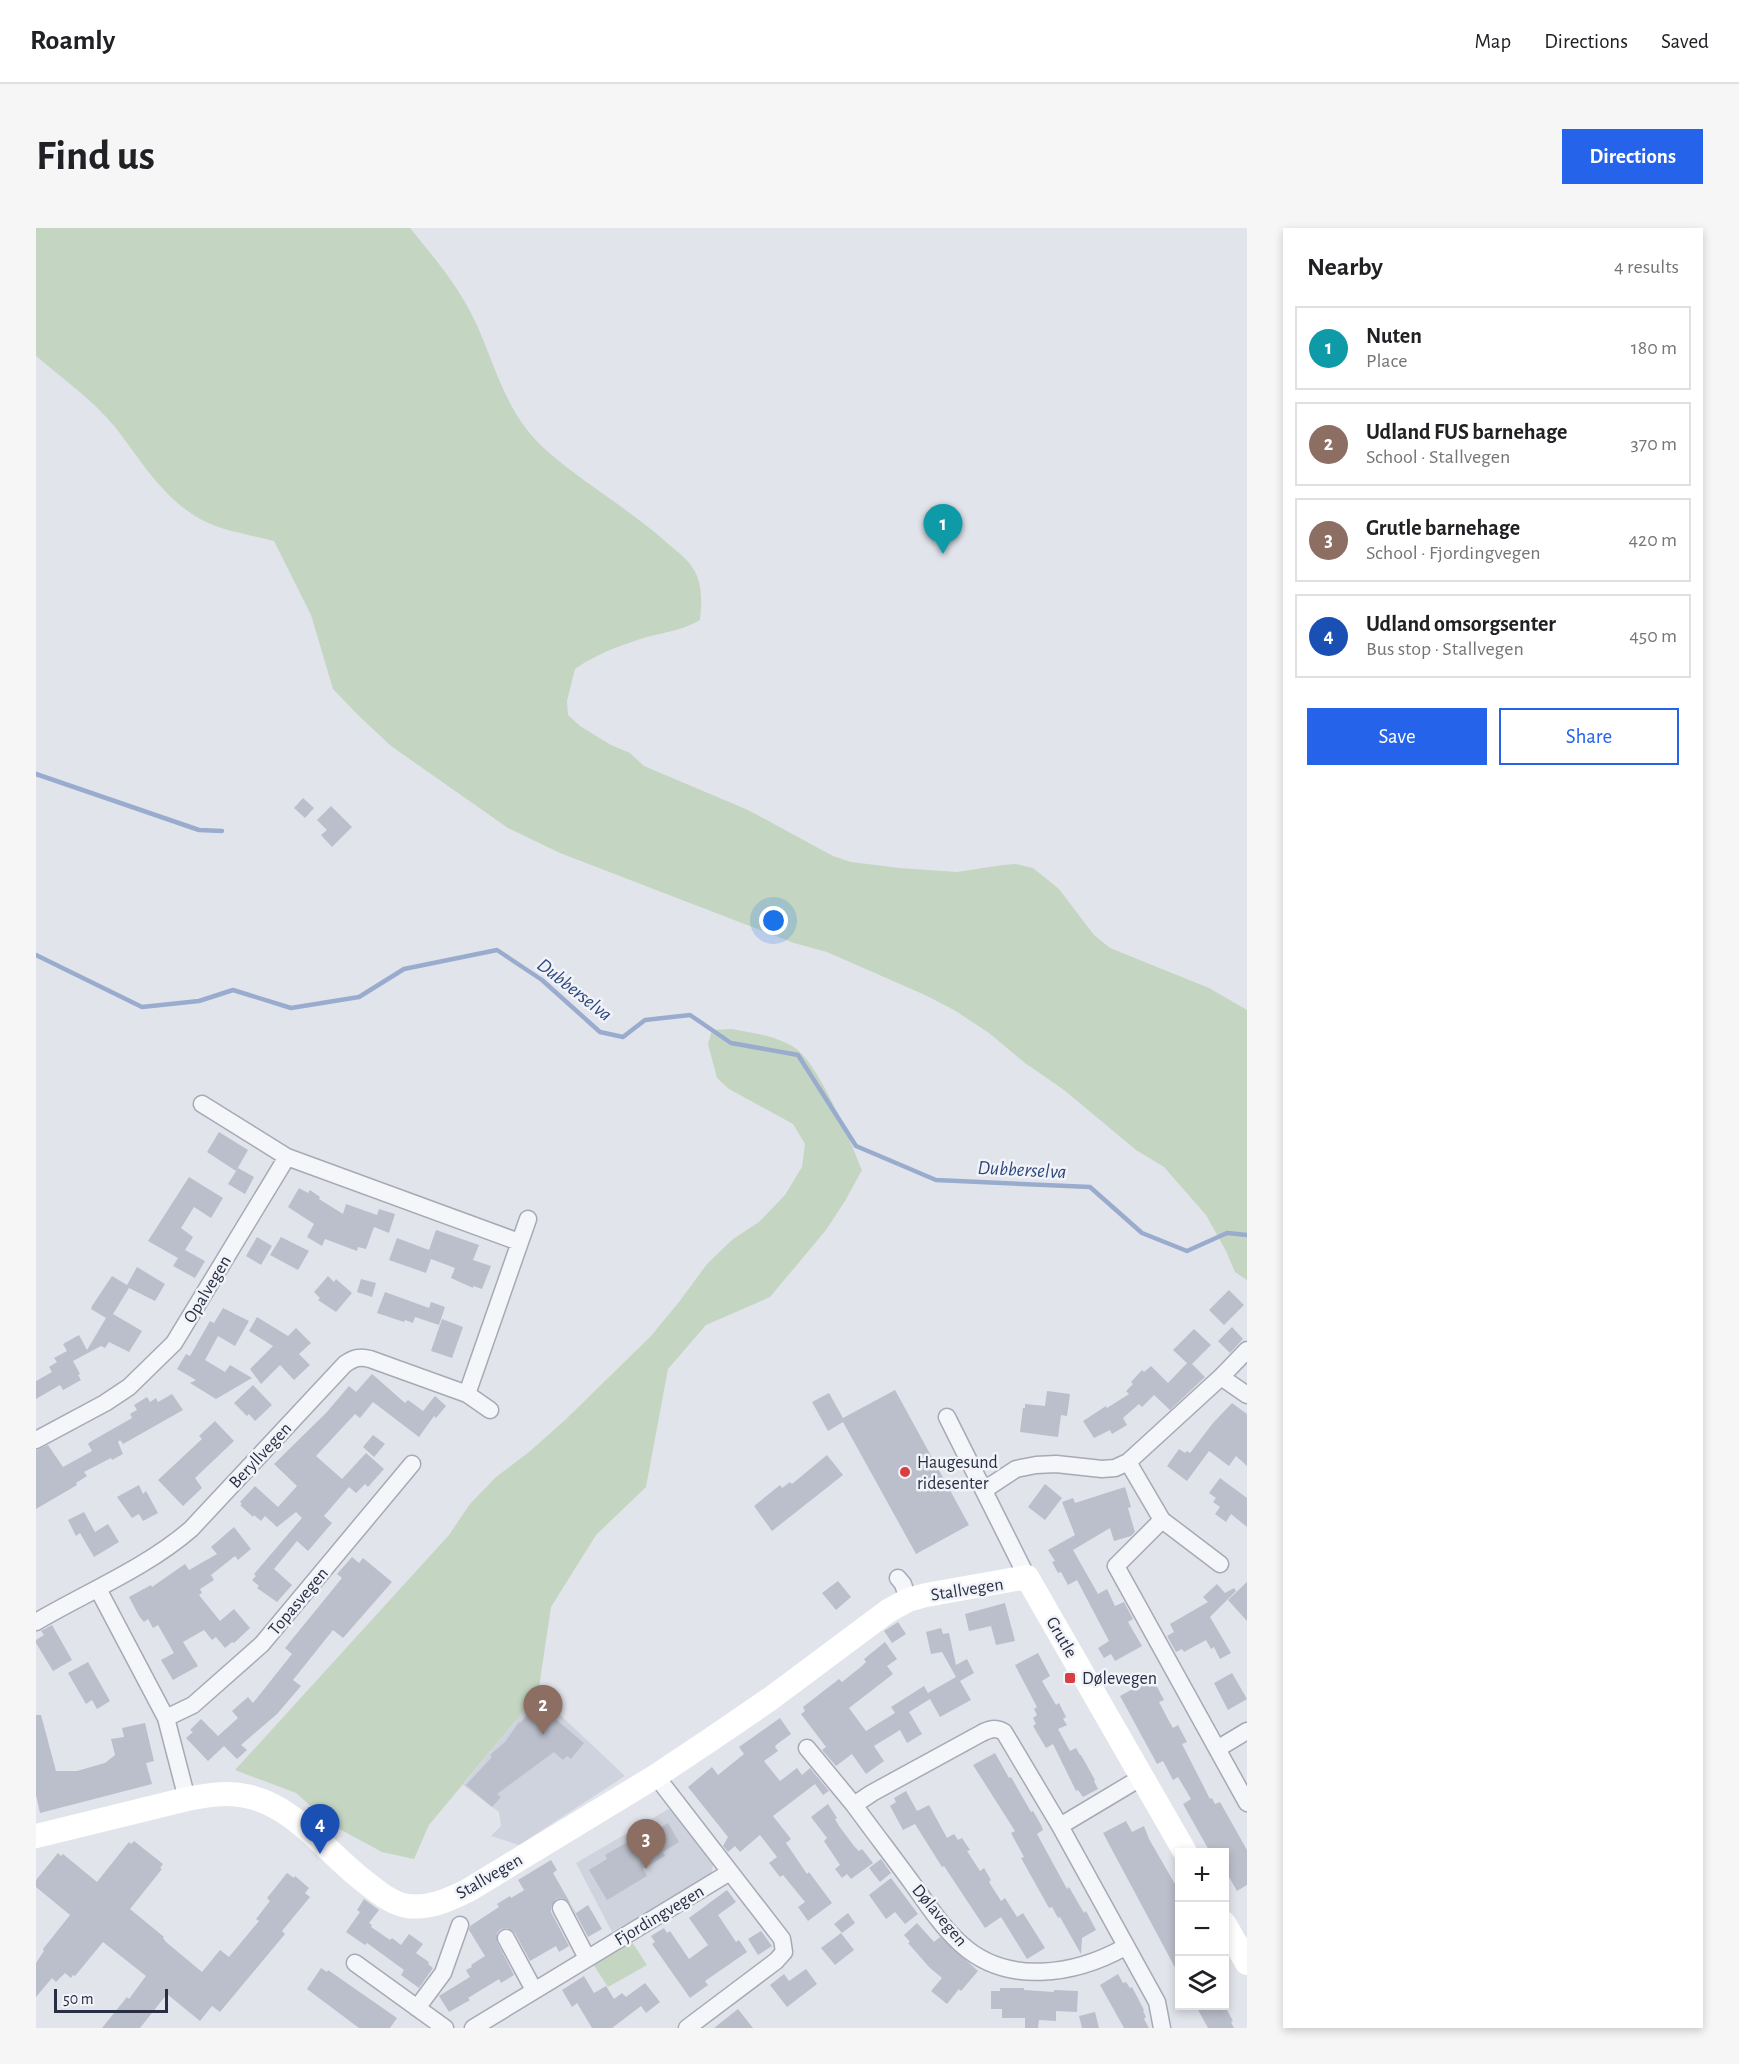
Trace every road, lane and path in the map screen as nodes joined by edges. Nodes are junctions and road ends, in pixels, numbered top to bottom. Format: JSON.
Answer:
{"nodes":[{"id":1,"x":202,"y":1104,"type":"dead end"},
{"id":2,"x":287,"y":1156,"type":"junction"},
{"id":3,"x":528,"y":1218,"type":"dead end"},
{"id":4,"x":519,"y":1242,"type":"junction"},
{"id":5,"x":1247,"y":1350,"type":"edge"},
{"id":6,"x":1221,"y":1377,"type":"junction"},
{"id":7,"x":467,"y":1394,"type":"junction"},
{"id":8,"x":1247,"y":1395,"type":"edge"},
{"id":9,"x":490,"y":1410,"type":"dead end"},
{"id":10,"x":946,"y":1417,"type":"dead end"},
{"id":11,"x":36,"y":1440,"type":"edge"},
{"id":12,"x":1128,"y":1462,"type":"junction"},
{"id":13,"x":412,"y":1464,"type":"dead end"},
{"id":14,"x":984,"y":1490,"type":"junction"},
{"id":15,"x":1162,"y":1520,"type":"junction"},
{"id":16,"x":1220,"y":1564,"type":"dead end"},
{"id":17,"x":1027,"y":1577,"type":"junction"},
{"id":18,"x":98,"y":1589,"type":"junction"},
{"id":19,"x":36,"y":1622,"type":"edge"},
{"id":20,"x":166,"y":1718,"type":"junction"},
{"id":21,"x":1247,"y":1731,"type":"edge"},
{"id":22,"x":807,"y":1748,"type":"dead end"},
{"id":23,"x":1217,"y":1749,"type":"junction"},
{"id":24,"x":656,"y":1776,"type":"junction"},
{"id":25,"x":1142,"y":1777,"type":"junction"},
{"id":26,"x":188,"y":1798,"type":"junction"},
{"id":27,"x":1247,"y":1803,"type":"edge"},
{"id":28,"x":854,"y":1805,"type":"junction"},
{"id":29,"x":1060,"y":1826,"type":"junction"},
{"id":30,"x":36,"y":1836,"type":"edge"},
{"id":31,"x":1183,"y":1848,"type":"edge"},
{"id":32,"x":730,"y":1872,"type":"junction"},
{"id":33,"x":561,"y":1908,"type":"dead end"},
{"id":34,"x":460,"y":1925,"type":"dead end"},
{"id":35,"x":1229,"y":1932,"type":"edge"},
{"id":36,"x":506,"y":1938,"type":"dead end"},
{"id":37,"x":1125,"y":1947,"type":"junction"},
{"id":38,"x":587,"y":1958,"type":"junction"},
{"id":39,"x":1247,"y":1963,"type":"edge"},
{"id":40,"x":355,"y":1964,"type":"dead end"},
{"id":41,"x":534,"y":1990,"type":"junction"},
{"id":42,"x":417,"y":2008,"type":"junction"},
{"id":43,"x":445,"y":2028,"type":"edge"},
{"id":44,"x":473,"y":2028,"type":"edge"},
{"id":45,"x":687,"y":2028,"type":"edge"},
{"id":46,"x":1162,"y":2028,"type":"edge"}],
"edges":[{"from":1,"to":2,"type":"street"},
{"from":2,"to":4,"type":"street"},
{"from":2,"to":11,"type":"street","name":"Opalvegen"},
{"from":3,"to":4,"type":"street"},
{"from":4,"to":7,"type":"street"},
{"from":5,"to":6,"type":"street"},
{"from":6,"to":8,"type":"street"},
{"from":6,"to":12,"type":"street"},
{"from":7,"to":9,"type":"street","name":"Beryllvegen"},
{"from":7,"to":18,"type":"street","name":"Beryllvegen"},
{"from":10,"to":14,"type":"street","name":"Grutle"},
{"from":12,"to":14,"type":"street"},
{"from":12,"to":15,"type":"street"},
{"from":13,"to":20,"type":"street","name":"Topasvegen"},
{"from":14,"to":17,"type":"street","name":"Grutle"},
{"from":15,"to":16,"type":"street"},
{"from":15,"to":23,"type":"street"},
{"from":17,"to":24,"type":"street","name":"Stallvegen"},
{"from":17,"to":25,"type":"street","name":"Grutle"},
{"from":18,"to":19,"type":"street","name":"Beryllvegen"},
{"from":18,"to":20,"type":"street"},
{"from":20,"to":26,"type":"street"},
{"from":21,"to":23,"type":"street"},
{"from":22,"to":28,"type":"street","name":"Dølavegen"},
{"from":23,"to":27,"type":"street"},
{"from":24,"to":26,"type":"street","name":"Stallvegen"},
{"from":24,"to":32,"type":"street"},
{"from":25,"to":29,"type":"street"},
{"from":25,"to":31,"type":"street","name":"Grutle"},
{"from":26,"to":30,"type":"street","name":"Stallvegen"},
{"from":28,"to":29,"type":"street"},
{"from":28,"to":37,"type":"street","name":"Dølavegen"},
{"from":29,"to":37,"type":"street"},
{"from":32,"to":38,"type":"street","name":"Fjordingvegen"},
{"from":32,"to":45,"type":"street"},
{"from":33,"to":38,"type":"street"},
{"from":34,"to":42,"type":"street"},
{"from":35,"to":39,"type":"street"},
{"from":36,"to":41,"type":"street"},
{"from":37,"to":46,"type":"street"},
{"from":38,"to":41,"type":"street","name":"Fjordingvegen"},
{"from":40,"to":42,"type":"street"},
{"from":41,"to":44,"type":"street","name":"Fjordingvegen"},
{"from":42,"to":43,"type":"street"}]}
